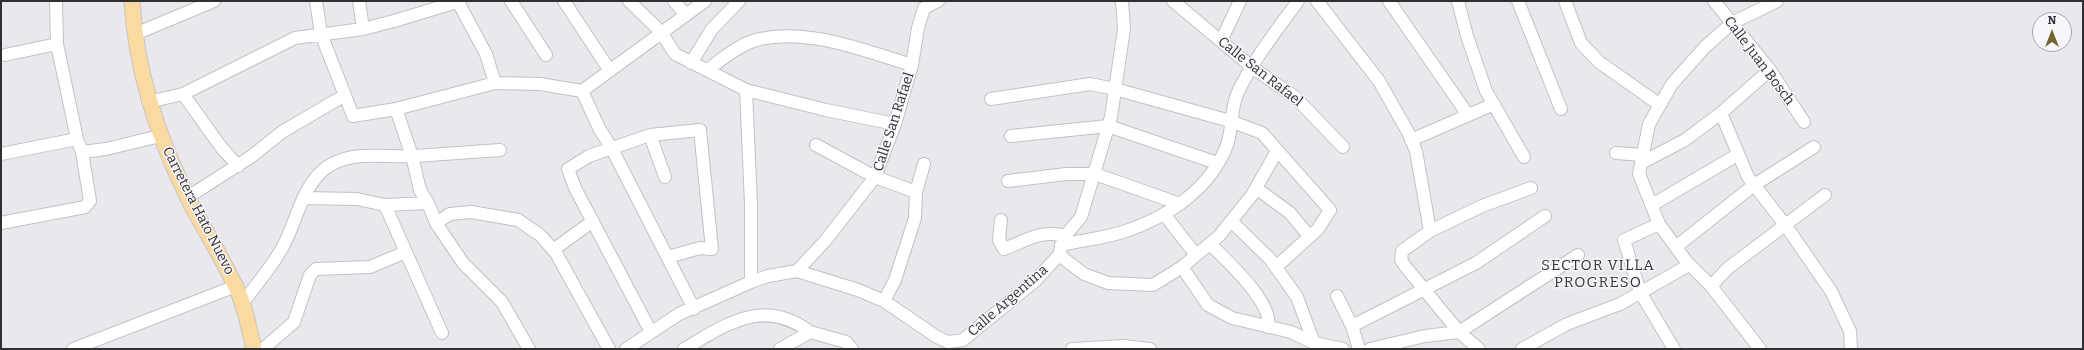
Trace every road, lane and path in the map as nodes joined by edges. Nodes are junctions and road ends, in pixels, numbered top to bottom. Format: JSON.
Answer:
{"nodes":[{"id":1,"x":56,"y":1,"type":"edge"},
{"id":2,"x":132,"y":1,"type":"edge"},
{"id":3,"x":214,"y":1,"type":"edge"},
{"id":4,"x":316,"y":1,"type":"edge"},
{"id":5,"x":359,"y":1,"type":"edge"},
{"id":6,"x":511,"y":1,"type":"edge"},
{"id":7,"x":564,"y":1,"type":"edge"},
{"id":8,"x":629,"y":1,"type":"edge"},
{"id":9,"x":674,"y":1,"type":"edge"},
{"id":10,"x":705,"y":1,"type":"edge"},
{"id":11,"x":739,"y":1,"type":"edge"},
{"id":12,"x":1122,"y":1,"type":"edge"},
{"id":13,"x":1173,"y":1,"type":"edge"},
{"id":14,"x":1240,"y":1,"type":"edge"},
{"id":15,"x":1298,"y":1,"type":"edge"},
{"id":16,"x":1317,"y":1,"type":"edge"},
{"id":17,"x":1389,"y":1,"type":"edge"},
{"id":18,"x":1458,"y":1,"type":"edge"},
{"id":19,"x":1518,"y":1,"type":"edge"},
{"id":20,"x":1565,"y":1,"type":"edge"},
{"id":21,"x":1714,"y":1,"type":"edge"},
{"id":22,"x":1777,"y":1,"type":"edge"},
{"id":23,"x":459,"y":2,"type":"edge"},
{"id":24,"x":933,"y":2,"type":"edge"},
{"id":25,"x":686,"y":14,"type":"junction"},
{"id":26,"x":1732,"y":23,"type":"junction"},
{"id":27,"x":363,"y":28,"type":"junction"},
{"id":28,"x":661,"y":32,"type":"junction"},
{"id":29,"x":135,"y":34,"type":"junction"},
{"id":30,"x":321,"y":34,"type":"junction"},
{"id":31,"x":1221,"y":41,"type":"junction"},
{"id":32,"x":57,"y":44,"type":"junction"},
{"id":33,"x":546,"y":54,"type":"dead end"},
{"id":34,"x":5,"y":56,"type":"dead end"},
{"id":35,"x":691,"y":63,"type":"junction"},
{"id":36,"x":912,"y":65,"type":"junction"},
{"id":37,"x":1253,"y":68,"type":"junction"},
{"id":38,"x":708,"y":70,"type":"junction"},
{"id":39,"x":1770,"y":70,"type":"junction"},
{"id":40,"x":610,"y":71,"type":"junction"},
{"id":41,"x":495,"y":83,"type":"junction"},
{"id":42,"x":1115,"y":89,"type":"junction"},
{"id":43,"x":746,"y":90,"type":"junction"},
{"id":44,"x":582,"y":91,"type":"junction"},
{"id":45,"x":184,"y":94,"type":"junction"},
{"id":46,"x":346,"y":95,"type":"junction"},
{"id":47,"x":991,"y":99,"type":"dead end"},
{"id":48,"x":148,"y":102,"type":"junction"},
{"id":49,"x":1494,"y":104,"type":"junction"},
{"id":50,"x":1660,"y":105,"type":"junction"},
{"id":51,"x":396,"y":109,"type":"junction"},
{"id":52,"x":1560,"y":109,"type":"dead end"},
{"id":53,"x":1721,"y":113,"type":"junction"},
{"id":54,"x":1468,"y":115,"type":"junction"},
{"id":55,"x":1230,"y":121,"type":"junction"},
{"id":56,"x":1804,"y":122,"type":"dead end"},
{"id":57,"x":895,"y":124,"type":"junction"},
{"id":58,"x":1108,"y":126,"type":"junction"},
{"id":59,"x":650,"y":135,"type":"junction"},
{"id":60,"x":160,"y":136,"type":"junction"},
{"id":61,"x":1011,"y":136,"type":"dead end"},
{"id":62,"x":77,"y":139,"type":"junction"},
{"id":63,"x":1411,"y":140,"type":"junction"},
{"id":64,"x":816,"y":145,"type":"dead end"},
{"id":65,"x":1343,"y":147,"type":"dead end"},
{"id":66,"x":1814,"y":147,"type":"dead end"},
{"id":67,"x":612,"y":148,"type":"junction"},
{"id":68,"x":500,"y":150,"type":"dead end"},
{"id":69,"x":1277,"y":151,"type":"junction"},
{"id":70,"x":82,"y":152,"type":"junction"},
{"id":71,"x":1616,"y":153,"type":"dead end"},
{"id":72,"x":1,"y":154,"type":"edge"},
{"id":73,"x":1737,"y":155,"type":"junction"},
{"id":74,"x":412,"y":156,"type":"junction"},
{"id":75,"x":1524,"y":157,"type":"dead end"},
{"id":76,"x":1642,"y":159,"type":"junction"},
{"id":77,"x":924,"y":164,"type":"dead end"},
{"id":78,"x":1217,"y":164,"type":"junction"},
{"id":79,"x":238,"y":166,"type":"junction"},
{"id":80,"x":1095,"y":174,"type":"junction"},
{"id":81,"x":665,"y":177,"type":"dead end"},
{"id":82,"x":875,"y":177,"type":"junction"},
{"id":83,"x":1008,"y":181,"type":"dead end"},
{"id":84,"x":1754,"y":185,"type":"junction"},
{"id":85,"x":1256,"y":188,"type":"junction"},
{"id":86,"x":1531,"y":188,"type":"dead end"},
{"id":87,"x":916,"y":192,"type":"junction"},
{"id":88,"x":1825,"y":196,"type":"dead end"},
{"id":89,"x":188,"y":197,"type":"junction"},
{"id":90,"x":303,"y":198,"type":"junction"},
{"id":91,"x":428,"y":203,"type":"junction"},
{"id":92,"x":1180,"y":204,"type":"junction"},
{"id":93,"x":385,"y":205,"type":"junction"},
{"id":94,"x":1652,"y":205,"type":"junction"},
{"id":95,"x":1164,"y":214,"type":"junction"},
{"id":96,"x":1545,"y":216,"type":"dead end"},
{"id":97,"x":1001,"y":220,"type":"dead end"},
{"id":98,"x":593,"y":221,"type":"junction"},
{"id":99,"x":1231,"y":221,"type":"junction"},
{"id":100,"x":1,"y":223,"type":"edge"},
{"id":101,"x":436,"y":223,"type":"junction"},
{"id":102,"x":1659,"y":224,"type":"junction"},
{"id":103,"x":1786,"y":226,"type":"junction"},
{"id":104,"x":1430,"y":231,"type":"junction"},
{"id":105,"x":1308,"y":236,"type":"junction"},
{"id":106,"x":1210,"y":244,"type":"junction"},
{"id":107,"x":1062,"y":245,"type":"junction"},
{"id":108,"x":1677,"y":246,"type":"junction"},
{"id":109,"x":553,"y":250,"type":"junction"},
{"id":110,"x":406,"y":252,"type":"junction"},
{"id":111,"x":1196,"y":255,"type":"junction"},
{"id":112,"x":1578,"y":255,"type":"dead end"},
{"id":113,"x":668,"y":257,"type":"junction"},
{"id":114,"x":1689,"y":265,"type":"junction"},
{"id":115,"x":1182,"y":267,"type":"junction"},
{"id":116,"x":1276,"y":267,"type":"junction"},
{"id":117,"x":797,"y":271,"type":"junction"},
{"id":118,"x":751,"y":282,"type":"junction"},
{"id":119,"x":236,"y":286,"type":"junction"},
{"id":120,"x":1711,"y":286,"type":"junction"},
{"id":121,"x":1424,"y":290,"type":"junction"},
{"id":122,"x":1640,"y":292,"type":"junction"},
{"id":123,"x":1337,"y":296,"type":"dead end"},
{"id":124,"x":884,"y":300,"type":"junction"},
{"id":125,"x":242,"y":304,"type":"junction"},
{"id":126,"x":694,"y":309,"type":"junction"},
{"id":127,"x":1352,"y":326,"type":"junction"},
{"id":128,"x":1268,"y":327,"type":"junction"},
{"id":129,"x":442,"y":332,"type":"dead end"},
{"id":130,"x":651,"y":332,"type":"junction"},
{"id":131,"x":810,"y":332,"type":"junction"},
{"id":132,"x":1459,"y":332,"type":"junction"},
{"id":133,"x":1314,"y":343,"type":"junction"},
{"id":134,"x":632,"y":347,"type":"edge"},
{"id":135,"x":255,"y":348,"type":"edge"},
{"id":136,"x":1089,"y":348,"type":"edge"},
{"id":137,"x":73,"y":349,"type":"edge"},
{"id":138,"x":529,"y":349,"type":"edge"},
{"id":139,"x":610,"y":349,"type":"edge"},
{"id":140,"x":684,"y":349,"type":"edge"},
{"id":141,"x":780,"y":349,"type":"edge"},
{"id":142,"x":852,"y":349,"type":"edge"},
{"id":143,"x":1072,"y":349,"type":"edge"},
{"id":144,"x":1150,"y":349,"type":"edge"},
{"id":145,"x":1343,"y":349,"type":"edge"},
{"id":146,"x":1359,"y":349,"type":"edge"},
{"id":147,"x":1370,"y":349,"type":"edge"},
{"id":148,"x":1479,"y":349,"type":"edge"},
{"id":149,"x":1522,"y":349,"type":"edge"},
{"id":150,"x":1674,"y":349,"type":"edge"},
{"id":151,"x":1760,"y":349,"type":"edge"},
{"id":152,"x":1851,"y":349,"type":"edge"}],
"edges":[{"from":1,"to":32,"type":"street"},
{"from":2,"to":29,"type":"main road","name":"Carretera Hato Nuevo"},
{"from":3,"to":29,"type":"street"},
{"from":4,"to":30,"type":"street"},
{"from":5,"to":27,"type":"street"},
{"from":6,"to":33,"type":"street"},
{"from":7,"to":40,"type":"street"},
{"from":8,"to":28,"type":"street"},
{"from":9,"to":25,"type":"street"},
{"from":10,"to":25,"type":"street"},
{"from":11,"to":35,"type":"street"},
{"from":12,"to":42,"type":"street","name":"Calle Argentina"},
{"from":13,"to":31,"type":"street","name":"Calle San Rafael"},
{"from":14,"to":31,"type":"street"},
{"from":15,"to":37,"type":"street"},
{"from":16,"to":63,"type":"street"},
{"from":17,"to":54,"type":"street"},
{"from":18,"to":49,"type":"street"},
{"from":19,"to":52,"type":"street"},
{"from":20,"to":50,"type":"street"},
{"from":21,"to":26,"type":"street","name":"Calle Juan Bosch"},
{"from":22,"to":26,"type":"street"},
{"from":23,"to":27,"type":"street"},
{"from":23,"to":41,"type":"street"},
{"from":24,"to":36,"type":"street","name":"Calle San Rafael"},
{"from":25,"to":28,"type":"street"},
{"from":26,"to":39,"type":"street","name":"Calle Juan Bosch"},
{"from":26,"to":50,"type":"street"},
{"from":27,"to":30,"type":"street"},
{"from":28,"to":35,"type":"street"},
{"from":28,"to":40,"type":"street"},
{"from":29,"to":48,"type":"main road","name":"Carretera Hato Nuevo"},
{"from":30,"to":45,"type":"street"},
{"from":30,"to":46,"type":"street"},
{"from":31,"to":37,"type":"street","name":"Calle San Rafael"},
{"from":32,"to":34,"type":"street"},
{"from":32,"to":62,"type":"street"},
{"from":35,"to":38,"type":"street"},
{"from":36,"to":38,"type":"street"},
{"from":36,"to":57,"type":"street","name":"Calle San Rafael"},
{"from":37,"to":55,"type":"street"},
{"from":37,"to":65,"type":"street","name":"Calle San Rafael"},
{"from":38,"to":43,"type":"street"},
{"from":39,"to":53,"type":"street"},
{"from":39,"to":56,"type":"street","name":"Calle Juan Bosch"},
{"from":40,"to":44,"type":"street"},
{"from":41,"to":44,"type":"street"},
{"from":41,"to":51,"type":"street"},
{"from":42,"to":47,"type":"street"},
{"from":42,"to":55,"type":"street"},
{"from":42,"to":58,"type":"street","name":"Calle Argentina"},
{"from":43,"to":57,"type":"street"},
{"from":43,"to":118,"type":"street"},
{"from":44,"to":67,"type":"street"},
{"from":45,"to":48,"type":"street"},
{"from":45,"to":79,"type":"street"},
{"from":46,"to":51,"type":"street"},
{"from":46,"to":79,"type":"street"},
{"from":48,"to":60,"type":"main road","name":"Carretera Hato Nuevo"},
{"from":49,"to":54,"type":"street"},
{"from":49,"to":75,"type":"street"},
{"from":50,"to":76,"type":"street"},
{"from":51,"to":74,"type":"street"},
{"from":53,"to":73,"type":"street"},
{"from":53,"to":76,"type":"street"},
{"from":54,"to":63,"type":"street"},
{"from":55,"to":69,"type":"street"},
{"from":55,"to":78,"type":"street"},
{"from":57,"to":82,"type":"street","name":"Calle San Rafael"},
{"from":58,"to":61,"type":"street"},
{"from":58,"to":78,"type":"street"},
{"from":58,"to":80,"type":"street","name":"Calle Argentina"},
{"from":59,"to":67,"type":"street"},
{"from":59,"to":81,"type":"street"},
{"from":59,"to":113,"type":"street"},
{"from":60,"to":70,"type":"street"},
{"from":60,"to":89,"type":"main road","name":"Carretera Hato Nuevo"},
{"from":62,"to":70,"type":"street"},
{"from":62,"to":72,"type":"street"},
{"from":63,"to":104,"type":"street"},
{"from":64,"to":82,"type":"street"},
{"from":66,"to":84,"type":"street"},
{"from":67,"to":98,"type":"street"},
{"from":67,"to":113,"type":"street"},
{"from":68,"to":74,"type":"street"},
{"from":69,"to":85,"type":"street"},
{"from":69,"to":105,"type":"street"},
{"from":70,"to":100,"type":"street"},
{"from":71,"to":76,"type":"street"},
{"from":73,"to":84,"type":"street"},
{"from":73,"to":94,"type":"street"},
{"from":74,"to":90,"type":"street"},
{"from":74,"to":91,"type":"street"},
{"from":76,"to":94,"type":"street"},
{"from":77,"to":87,"type":"street"},
{"from":78,"to":92,"type":"street"},
{"from":79,"to":89,"type":"street"},
{"from":80,"to":83,"type":"street"},
{"from":80,"to":92,"type":"street"},
{"from":80,"to":107,"type":"street","name":"Calle Argentina"},
{"from":82,"to":87,"type":"street"},
{"from":82,"to":117,"type":"street","name":"Calle San Rafael"},
{"from":84,"to":103,"type":"street"},
{"from":84,"to":108,"type":"street"},
{"from":85,"to":99,"type":"street"},
{"from":85,"to":105,"type":"street"},
{"from":86,"to":104,"type":"street"},
{"from":87,"to":124,"type":"street"},
{"from":88,"to":103,"type":"street"},
{"from":89,"to":119,"type":"main road","name":"Carretera Hato Nuevo"},
{"from":90,"to":93,"type":"street"},
{"from":90,"to":125,"type":"street"},
{"from":91,"to":93,"type":"street"},
{"from":91,"to":101,"type":"street"},
{"from":92,"to":95,"type":"street"},
{"from":93,"to":110,"type":"street"},
{"from":94,"to":102,"type":"street"},
{"from":95,"to":107,"type":"street"},
{"from":95,"to":111,"type":"street"},
{"from":96,"to":121,"type":"street"},
{"from":97,"to":107,"type":"street"},
{"from":98,"to":109,"type":"street"},
{"from":98,"to":130,"type":"street"},
{"from":99,"to":106,"type":"street"},
{"from":99,"to":116,"type":"street"},
{"from":101,"to":109,"type":"street"},
{"from":101,"to":138,"type":"street"},
{"from":102,"to":108,"type":"street"},
{"from":102,"to":122,"type":"street"},
{"from":103,"to":120,"type":"street"},
{"from":103,"to":152,"type":"street"},
{"from":104,"to":121,"type":"street"},
{"from":105,"to":116,"type":"street"},
{"from":106,"to":111,"type":"street"},
{"from":106,"to":128,"type":"street"},
{"from":107,"to":115,"type":"street"},
{"from":107,"to":124,"type":"street","name":"Calle Argentina"},
{"from":108,"to":114,"type":"street"},
{"from":109,"to":139,"type":"street"},
{"from":110,"to":129,"type":"street"},
{"from":110,"to":135,"type":"street"},
{"from":111,"to":115,"type":"street"},
{"from":112,"to":132,"type":"street"},
{"from":113,"to":126,"type":"street"},
{"from":114,"to":120,"type":"street"},
{"from":114,"to":122,"type":"street"},
{"from":115,"to":128,"type":"street"},
{"from":116,"to":133,"type":"street"},
{"from":117,"to":118,"type":"street","name":"Calle Argentina"},
{"from":117,"to":124,"type":"street","name":"Calle Argentina"},
{"from":118,"to":126,"type":"street","name":"Calle Argentina"},
{"from":119,"to":125,"type":"main road","name":"Carretera Hato Nuevo"},
{"from":119,"to":137,"type":"street"},
{"from":120,"to":151,"type":"street"},
{"from":121,"to":127,"type":"street"},
{"from":121,"to":132,"type":"street"},
{"from":122,"to":149,"type":"street"},
{"from":122,"to":150,"type":"street"},
{"from":123,"to":127,"type":"street"},
{"from":125,"to":135,"type":"main road","name":"Carretera Hato Nuevo"},
{"from":126,"to":130,"type":"street","name":"Calle Argentina"},
{"from":127,"to":146,"type":"street"},
{"from":128,"to":133,"type":"street"},
{"from":130,"to":134,"type":"street","name":"Calle Argentina"},
{"from":131,"to":140,"type":"street"},
{"from":131,"to":141,"type":"street"},
{"from":131,"to":142,"type":"street"},
{"from":132,"to":147,"type":"street"},
{"from":132,"to":148,"type":"street"},
{"from":133,"to":145,"type":"street"},
{"from":136,"to":143,"type":"street"},
{"from":136,"to":144,"type":"street"}]}
